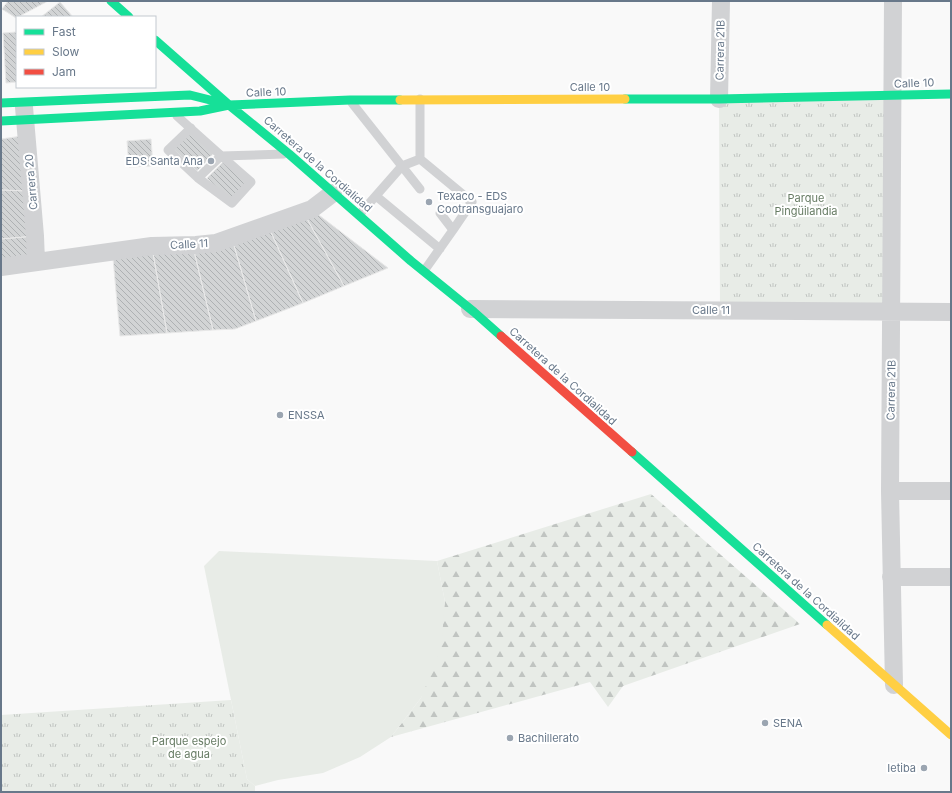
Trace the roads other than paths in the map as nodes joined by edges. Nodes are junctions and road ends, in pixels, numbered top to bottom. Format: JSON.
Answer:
{"nodes":[{"id":1,"x":111,"y":1,"type":"edge"},
{"id":2,"x":721,"y":1,"type":"edge"},
{"id":3,"x":893,"y":1,"type":"edge"},
{"id":4,"x":128,"y":16,"type":"edge"},
{"id":5,"x":156,"y":41,"type":"edge"},
{"id":6,"x":951,"y":94,"type":"edge"},
{"id":7,"x":892,"y":96,"type":"junction"},
{"id":8,"x":420,"y":99,"type":"junction"},
{"id":9,"x":719,"y":99,"type":"junction"},
{"id":10,"x":350,"y":100,"type":"junction"},
{"id":11,"x":24,"y":102,"type":"junction"},
{"id":12,"x":1,"y":103,"type":"edge"},
{"id":13,"x":229,"y":105,"type":"junction"},
{"id":14,"x":173,"y":112,"type":"junction"},
{"id":15,"x":25,"y":120,"type":"junction"},
{"id":16,"x":1,"y":121,"type":"edge"},
{"id":17,"x":191,"y":128,"type":"junction"},
{"id":18,"x":289,"y":154,"type":"junction"},
{"id":19,"x":221,"y":156,"type":"junction"},
{"id":20,"x":420,"y":159,"type":"junction"},
{"id":21,"x":402,"y":166,"type":"junction"},
{"id":22,"x":198,"y":178,"type":"junction"},
{"id":23,"x":420,"y":189,"type":"dead end"},
{"id":24,"x":333,"y":193,"type":"junction"},
{"id":25,"x":376,"y":196,"type":"junction"},
{"id":26,"x":440,"y":213,"type":"dead end"},
{"id":27,"x":358,"y":215,"type":"junction"},
{"id":28,"x":453,"y":230,"type":"junction"},
{"id":29,"x":440,"y":249,"type":"junction"},
{"id":30,"x":36,"y":262,"type":"junction"},
{"id":31,"x":1,"y":267,"type":"edge"},
{"id":32,"x":424,"y":271,"type":"junction"},
{"id":33,"x":470,"y":309,"type":"junction"},
{"id":34,"x":892,"y":311,"type":"junction"},
{"id":35,"x":951,"y":312,"type":"edge"},
{"id":36,"x":890,"y":491,"type":"junction"},
{"id":37,"x":951,"y":491,"type":"edge"},
{"id":38,"x":891,"y":577,"type":"junction"},
{"id":39,"x":951,"y":577,"type":"edge"},
{"id":40,"x":894,"y":685,"type":"junction"},
{"id":41,"x":951,"y":735,"type":"edge"}],
"edges":[{"from":1,"to":4,"type":"main road"},
{"from":2,"to":9,"type":"street","name":"Carrera 21B"},
{"from":3,"to":7,"type":"street","name":"Carrera 21B"},
{"from":5,"to":13,"type":"main road","name":"Carretera de la Cordialidad"},
{"from":6,"to":7,"type":"main road","name":"Calle 10"},
{"from":7,"to":9,"type":"main road","name":"Calle 10"},
{"from":7,"to":34,"type":"street","name":"Carrera 21B"},
{"from":8,"to":9,"type":"main road","name":"Calle 10"},
{"from":8,"to":10,"type":"main road","name":"Calle 10"},
{"from":8,"to":20,"type":"lane"},
{"from":10,"to":13,"type":"main road","name":"Calle 10"},
{"from":10,"to":21,"type":"lane"},
{"from":11,"to":12,"type":"main road","name":"Calle 10"},
{"from":11,"to":13,"type":"main road","name":"Calle 10"},
{"from":11,"to":15,"type":"street","name":"Carrera 20"},
{"from":13,"to":14,"type":"main road","name":"Calle 10"},
{"from":13,"to":18,"type":"main road","name":"Carretera de la Cordialidad"},
{"from":14,"to":15,"type":"main road","name":"Calle 10"},
{"from":14,"to":17,"type":"lane"},
{"from":15,"to":16,"type":"main road","name":"Calle 10"},
{"from":15,"to":30,"type":"street","name":"Carrera 20"},
{"from":17,"to":19,"type":"lane"},
{"from":17,"to":22,"type":"lane"},
{"from":18,"to":19,"type":"lane"},
{"from":18,"to":24,"type":"main road","name":"Carretera de la Cordialidad"},
{"from":19,"to":22,"type":"lane"},
{"from":19,"to":22,"type":"lane"},
{"from":20,"to":21,"type":"lane"},
{"from":20,"to":28,"type":"lane"},
{"from":21,"to":23,"type":"lane"},
{"from":21,"to":25,"type":"lane"},
{"from":24,"to":27,"type":"main road","name":"Carretera de la Cordialidad"},
{"from":24,"to":30,"type":"street","name":"Calle 11"},
{"from":25,"to":27,"type":"lane"},
{"from":25,"to":29,"type":"lane"},
{"from":26,"to":28,"type":"lane"},
{"from":27,"to":32,"type":"main road","name":"Carretera de la Cordialidad"},
{"from":28,"to":29,"type":"lane"},
{"from":29,"to":32,"type":"lane"},
{"from":30,"to":31,"type":"street","name":"Calle 11"},
{"from":32,"to":33,"type":"main road","name":"Carretera de la Cordialidad"},
{"from":33,"to":34,"type":"street","name":"Calle 11"},
{"from":33,"to":40,"type":"main road","name":"Carretera de la Cordialidad"},
{"from":34,"to":35,"type":"street","name":"Calle 11"},
{"from":34,"to":36,"type":"street","name":"Carrera 21B"},
{"from":36,"to":37,"type":"street"},
{"from":36,"to":38,"type":"street","name":"Carrera 21B"},
{"from":38,"to":39,"type":"street"},
{"from":38,"to":40,"type":"street","name":"Carrera 21B"},
{"from":40,"to":41,"type":"main road","name":"Carretera de la Cordialidad"}]}
